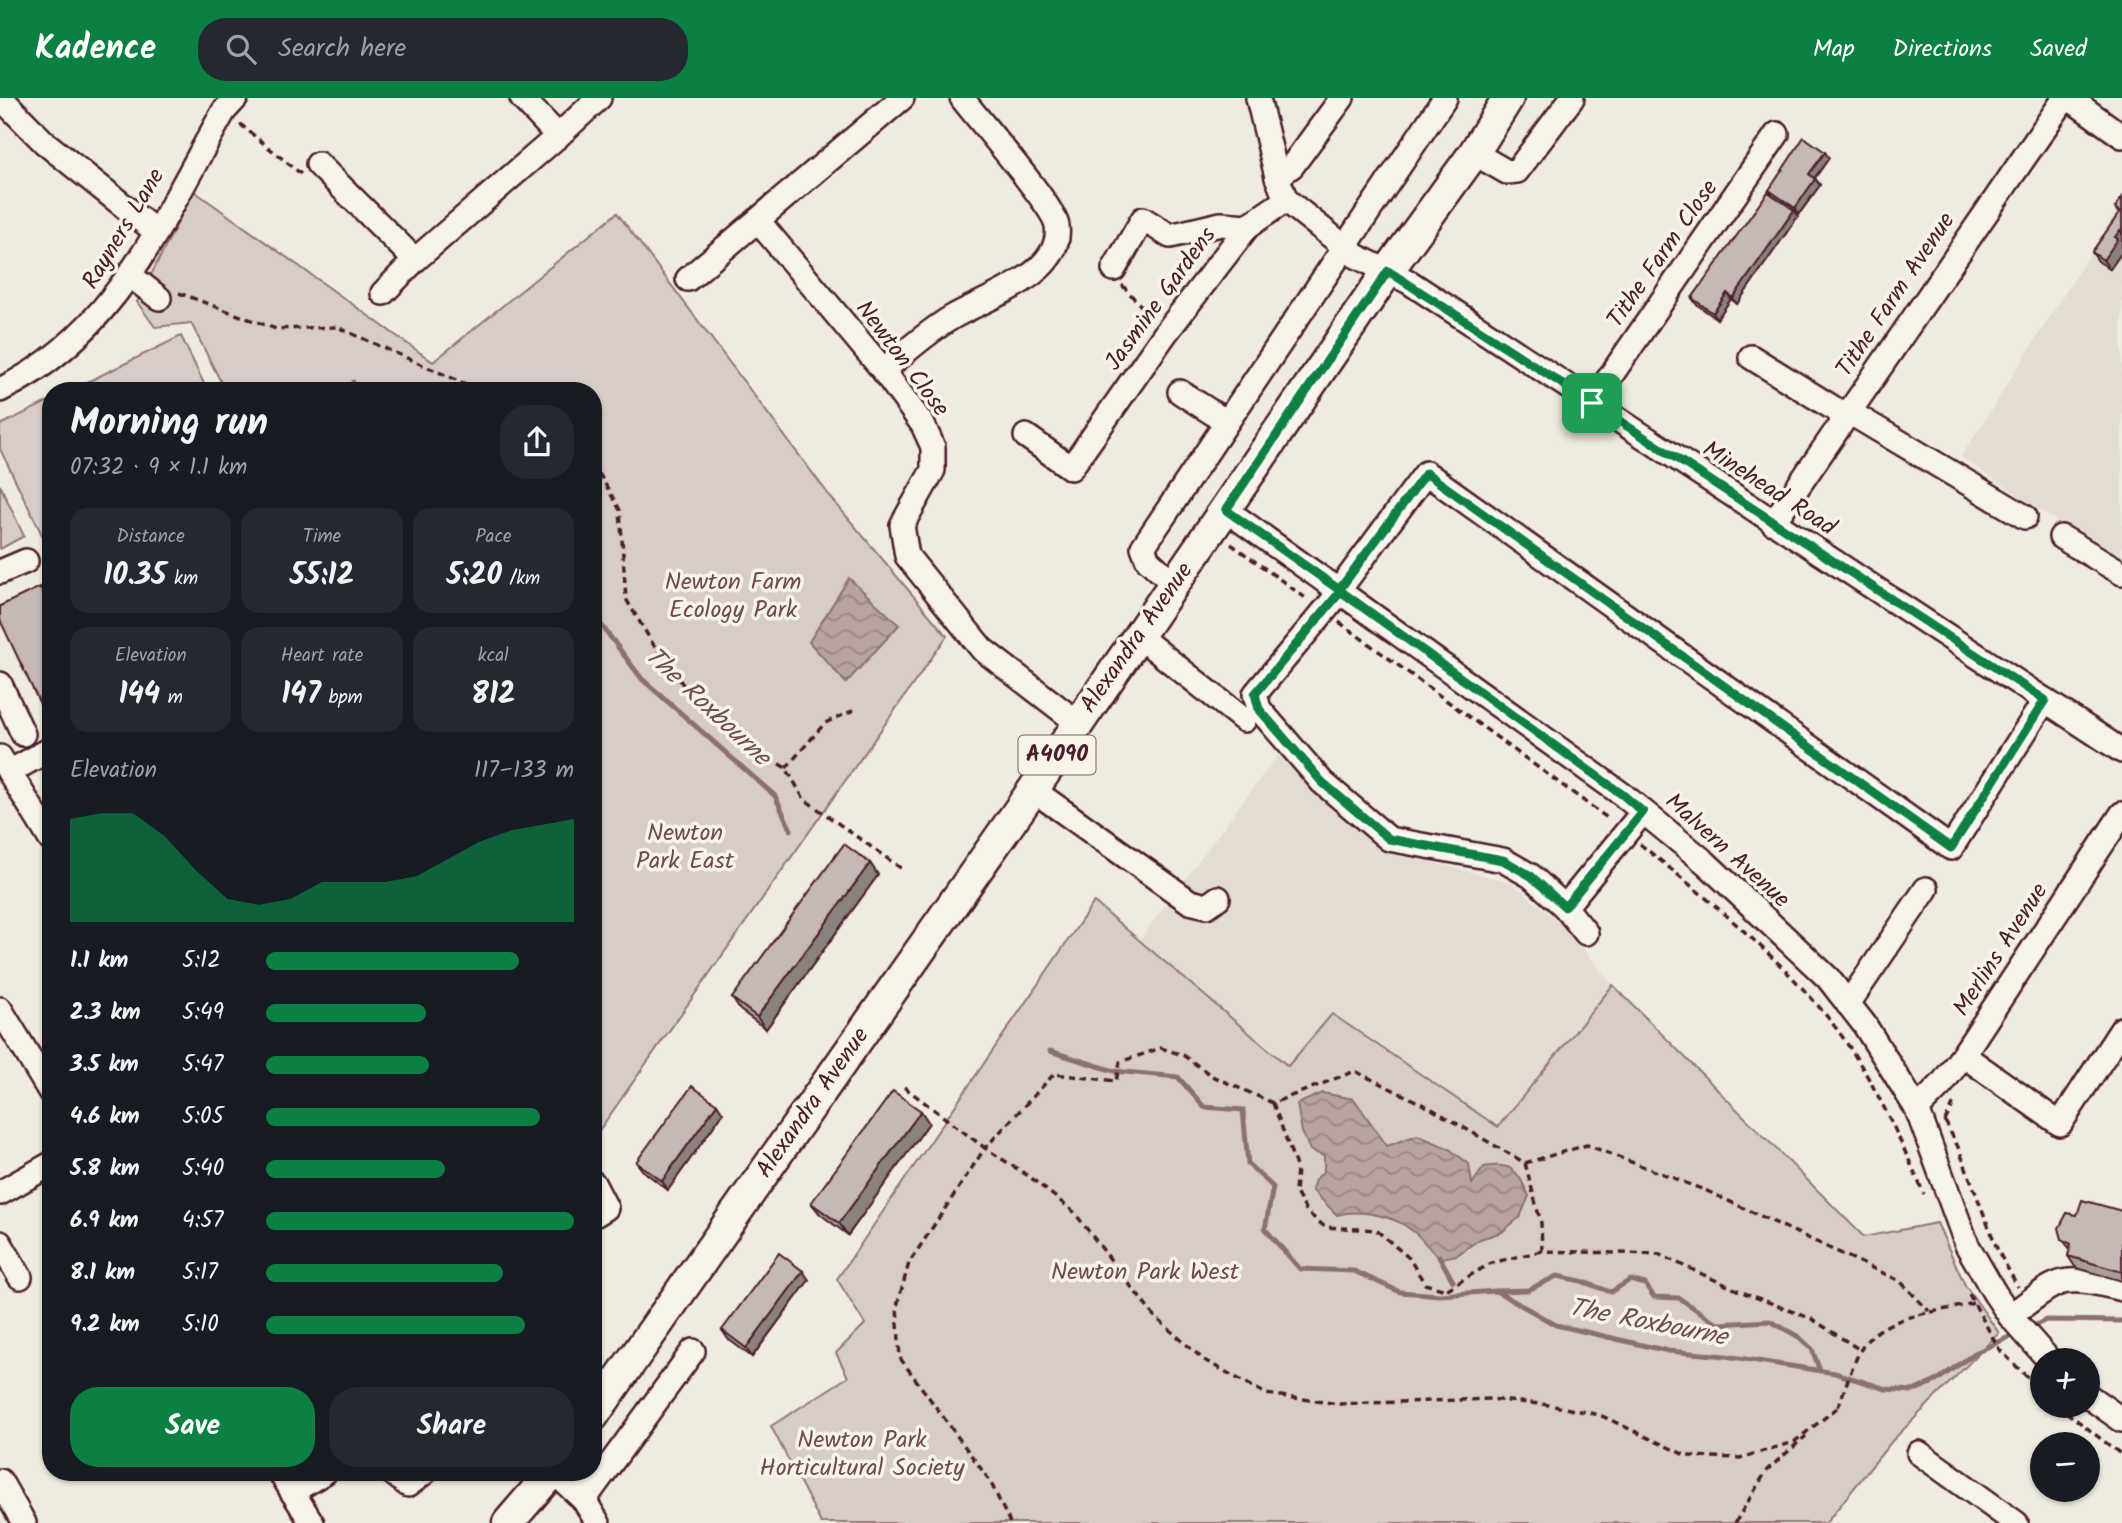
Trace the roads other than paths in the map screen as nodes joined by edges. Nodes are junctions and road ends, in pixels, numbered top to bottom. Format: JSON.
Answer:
{"nodes":[{"id":1,"x":522,"y":98,"type":"edge"},
{"id":2,"x":599,"y":98,"type":"edge"},
{"id":3,"x":902,"y":98,"type":"edge"},
{"id":4,"x":962,"y":98,"type":"edge"},
{"id":5,"x":1258,"y":98,"type":"edge"},
{"id":6,"x":1342,"y":98,"type":"edge"},
{"id":7,"x":1445,"y":98,"type":"edge"},
{"id":8,"x":1508,"y":98,"type":"edge"},
{"id":9,"x":1572,"y":98,"type":"edge"},
{"id":10,"x":2067,"y":98,"type":"edge"},
{"id":11,"x":230,"y":104,"type":"edge"},
{"id":12,"x":5,"y":114,"type":"edge"},
{"id":13,"x":1777,"y":134,"type":"dead end"},
{"id":14,"x":558,"y":136,"type":"junction"},
{"id":15,"x":2122,"y":136,"type":"edge"},
{"id":16,"x":1474,"y":153,"type":"junction"},
{"id":17,"x":317,"y":164,"type":"road end"},
{"id":18,"x":1277,"y":177,"type":"junction"},
{"id":19,"x":1286,"y":200,"type":"junction"},
{"id":20,"x":759,"y":222,"type":"junction"},
{"id":21,"x":1248,"y":226,"type":"junction"},
{"id":22,"x":155,"y":232,"type":"junction"},
{"id":23,"x":1344,"y":246,"type":"junction"},
{"id":24,"x":415,"y":260,"type":"junction"},
{"id":25,"x":1114,"y":269,"type":"road end"},
{"id":26,"x":1388,"y":271,"type":"junction"},
{"id":27,"x":131,"y":276,"type":"junction"},
{"id":28,"x":688,"y":279,"type":"dead end"},
{"id":29,"x":383,"y":293,"type":"dead end"},
{"id":30,"x":167,"y":295,"type":"road end"},
{"id":31,"x":1751,"y":357,"type":"dead end"},
{"id":32,"x":883,"y":370,"type":"junction"},
{"id":33,"x":0,"y":390,"type":"edge"},
{"id":34,"x":1180,"y":392,"type":"dead end"},
{"id":35,"x":1592,"y":403,"type":"junction"},
{"id":36,"x":1847,"y":414,"type":"junction"},
{"id":37,"x":1225,"y":421,"type":"junction"},
{"id":38,"x":1026,"y":436,"type":"dead end"},
{"id":39,"x":1226,"y":510,"type":"junction"},
{"id":40,"x":2025,"y":517,"type":"dead end"},
{"id":41,"x":1773,"y":523,"type":"junction"},
{"id":42,"x":2060,"y":537,"type":"dead end"},
{"id":43,"x":26,"y":561,"type":"dead end"},
{"id":44,"x":0,"y":572,"type":"edge"},
{"id":45,"x":2122,"y":573,"type":"edge"},
{"id":46,"x":1174,"y":584,"type":"junction"},
{"id":47,"x":1340,"y":591,"type":"junction"},
{"id":48,"x":1137,"y":635,"type":"junction"},
{"id":49,"x":0,"y":684,"type":"edge"},
{"id":50,"x":2045,"y":700,"type":"junction"},
{"id":51,"x":1244,"y":720,"type":"dead end"},
{"id":52,"x":1078,"y":723,"type":"junction"},
{"id":53,"x":23,"y":734,"type":"dead end"},
{"id":54,"x":2122,"y":751,"type":"edge"},
{"id":55,"x":42,"y":752,"type":"edge"},
{"id":56,"x":4,"y":764,"type":"edge"},
{"id":57,"x":1033,"y":790,"type":"junction"},
{"id":58,"x":1643,"y":812,"type":"junction"},
{"id":59,"x":2122,"y":814,"type":"edge"},
{"id":60,"x":42,"y":825,"type":"edge"},
{"id":61,"x":1926,"y":889,"type":"dead end"},
{"id":62,"x":1218,"y":898,"type":"dead end"},
{"id":63,"x":1565,"y":907,"type":"junction"},
{"id":64,"x":1587,"y":933,"type":"dead end"},
{"id":65,"x":1848,"y":1004,"type":"junction"},
{"id":66,"x":0,"y":1009,"type":"edge"},
{"id":67,"x":2122,"y":1029,"type":"edge"},
{"id":68,"x":1963,"y":1055,"type":"junction"},
{"id":69,"x":42,"y":1078,"type":"edge"},
{"id":70,"x":1917,"y":1108,"type":"junction"},
{"id":71,"x":42,"y":1169,"type":"edge"},
{"id":72,"x":0,"y":1193,"type":"edge"},
{"id":73,"x":0,"y":1243,"type":"edge"},
{"id":74,"x":20,"y":1277,"type":"dead end"},
{"id":75,"x":2122,"y":1289,"type":"edge"},
{"id":76,"x":2010,"y":1316,"type":"junction"},
{"id":77,"x":2037,"y":1348,"type":"edge"},
{"id":78,"x":693,"y":1351,"type":"dead end"},
{"id":79,"x":602,"y":1403,"type":"edge"},
{"id":80,"x":2100,"y":1404,"type":"edge"},
{"id":81,"x":2122,"y":1420,"type":"edge"},
{"id":82,"x":1919,"y":1453,"type":"dead end"},
{"id":83,"x":0,"y":1481,"type":"edge"},
{"id":84,"x":285,"y":1481,"type":"edge"},
{"id":85,"x":310,"y":1481,"type":"edge"},
{"id":86,"x":545,"y":1481,"type":"edge"},
{"id":87,"x":560,"y":1481,"type":"edge"},
{"id":88,"x":292,"y":1492,"type":"junction"},
{"id":89,"x":586,"y":1513,"type":"edge"},
{"id":90,"x":24,"y":1523,"type":"edge"},
{"id":91,"x":312,"y":1523,"type":"edge"},
{"id":92,"x":508,"y":1523,"type":"edge"},
{"id":93,"x":2016,"y":1523,"type":"edge"}],
"edges":[{"from":1,"to":14,"type":"street"},
{"from":2,"to":14,"type":"street"},
{"from":3,"to":20,"type":"street"},
{"from":4,"to":32,"type":"street"},
{"from":5,"to":18,"type":"street"},
{"from":6,"to":18,"type":"street"},
{"from":7,"to":23,"type":"street"},
{"from":8,"to":16,"type":"main road","name":"Alexandra Avenue","number":"A4090"},
{"from":9,"to":16,"type":"street"},
{"from":10,"to":15,"type":"street"},
{"from":10,"to":36,"type":"street","name":"Tithe Farm Avenue"},
{"from":11,"to":22,"type":"street","name":"Rayners Lane"},
{"from":12,"to":22,"type":"street"},
{"from":13,"to":35,"type":"street","name":"Tithe Farm Close"},
{"from":14,"to":24,"type":"street"},
{"from":16,"to":26,"type":"main road","name":"Alexandra Avenue","number":"A4090"},
{"from":17,"to":24,"type":"street"},
{"from":18,"to":19,"type":"street"},
{"from":19,"to":21,"type":"street","name":"Jasmine Gardens"},
{"from":19,"to":23,"type":"street","name":"Minehead Road"},
{"from":20,"to":28,"type":"street"},
{"from":20,"to":32,"type":"street","name":"Newton Close"},
{"from":21,"to":25,"type":"street"},
{"from":21,"to":38,"type":"street","name":"Jasmine Gardens"},
{"from":22,"to":27,"type":"street","name":"Rayners Lane"},
{"from":23,"to":26,"type":"street","name":"Minehead Road"},
{"from":23,"to":37,"type":"street"},
{"from":24,"to":29,"type":"street"},
{"from":26,"to":35,"type":"street","name":"Minehead Road"},
{"from":26,"to":39,"type":"main road","name":"Alexandra Avenue","number":"A4090"},
{"from":27,"to":30,"type":"street"},
{"from":27,"to":33,"type":"street","name":"Rayners Lane"},
{"from":31,"to":36,"type":"street"},
{"from":32,"to":52,"type":"street","name":"Newton Close"},
{"from":34,"to":37,"type":"street"},
{"from":35,"to":41,"type":"street","name":"Minehead Road"},
{"from":36,"to":40,"type":"street"},
{"from":36,"to":41,"type":"street","name":"Tithe Farm Avenue"},
{"from":37,"to":46,"type":"street"},
{"from":39,"to":46,"type":"main road","name":"Alexandra Avenue","number":"A4090"},
{"from":39,"to":47,"type":"street","name":"Malvern Avenue"},
{"from":41,"to":50,"type":"street","name":"Minehead Road"},
{"from":42,"to":45,"type":"street"},
{"from":43,"to":44,"type":"street"},
{"from":46,"to":48,"type":"main road","name":"Alexandra Avenue","number":"A4090"},
{"from":47,"to":50,"type":"street"},
{"from":47,"to":58,"type":"street","name":"Malvern Avenue"},
{"from":47,"to":63,"type":"street"},
{"from":48,"to":51,"type":"street"},
{"from":48,"to":52,"type":"main road","name":"Alexandra Avenue","number":"A4090"},
{"from":49,"to":53,"type":"street"},
{"from":50,"to":54,"type":"street","name":"Minehead Road"},
{"from":52,"to":57,"type":"main road","name":"Alexandra Avenue","number":"A4090"},
{"from":55,"to":56,"type":"street"},
{"from":56,"to":60,"type":"street"},
{"from":57,"to":62,"type":"street"},
{"from":57,"to":79,"type":"main road","name":"Alexandra Avenue","number":"A4090"},
{"from":58,"to":63,"type":"street"},
{"from":58,"to":65,"type":"street","name":"Malvern Avenue"},
{"from":59,"to":68,"type":"street","name":"Merlins Avenue"},
{"from":61,"to":65,"type":"street"},
{"from":63,"to":64,"type":"street"},
{"from":65,"to":70,"type":"street","name":"Malvern Avenue"},
{"from":66,"to":69,"type":"street"},
{"from":67,"to":68,"type":"street"},
{"from":68,"to":70,"type":"street","name":"Merlins Avenue"},
{"from":70,"to":76,"type":"street","name":"Malvern Avenue"},
{"from":71,"to":72,"type":"street"},
{"from":73,"to":74,"type":"street"},
{"from":75,"to":76,"type":"street"},
{"from":76,"to":77,"type":"street","name":"Malvern Avenue"},
{"from":78,"to":89,"type":"street"},
{"from":80,"to":81,"type":"street"},
{"from":82,"to":93,"type":"street"},
{"from":83,"to":90,"type":"street"},
{"from":84,"to":88,"type":"street"},
{"from":85,"to":88,"type":"street"},
{"from":86,"to":92,"type":"main road"},
{"from":87,"to":89,"type":"street"},
{"from":88,"to":91,"type":"street"}]}
